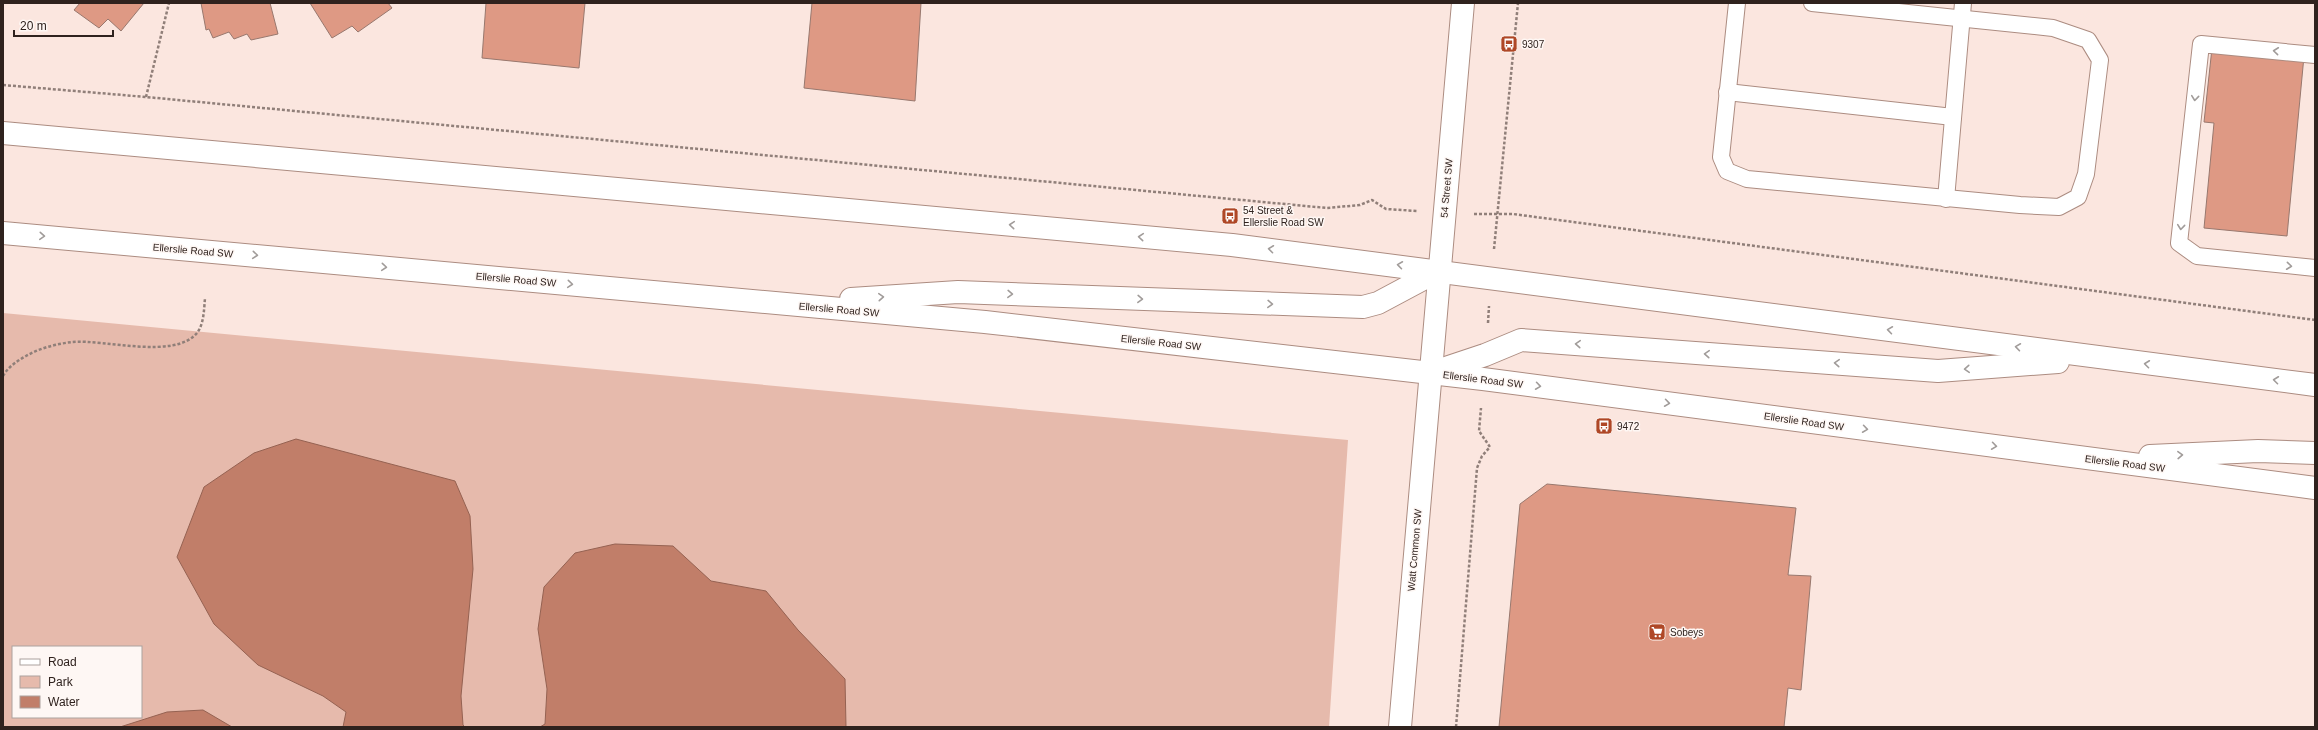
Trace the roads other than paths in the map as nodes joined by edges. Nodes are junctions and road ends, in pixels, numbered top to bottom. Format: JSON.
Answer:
{"nodes":[{"id":1,"x":1463,"y":3,"type":"edge"},
{"id":2,"x":1737,"y":3,"type":"edge"},
{"id":3,"x":1812,"y":3,"type":"edge"},
{"id":4,"x":1963,"y":3,"type":"edge"},
{"id":5,"x":1962,"y":20,"type":"junction"},
{"id":6,"x":2315,"y":55,"type":"edge"},
{"id":7,"x":1727,"y":92,"type":"junction"},
{"id":8,"x":1953,"y":117,"type":"junction"},
{"id":9,"x":3,"y":133,"type":"edge"},
{"id":10,"x":1946,"y":199,"type":"junction"},
{"id":11,"x":3,"y":233,"type":"edge"},
{"id":12,"x":2315,"y":268,"type":"edge"},
{"id":13,"x":1438,"y":271,"type":"junction"},
{"id":14,"x":786,"y":304,"type":"junction"},
{"id":15,"x":2103,"y":359,"type":"junction"},
{"id":16,"x":1430,"y":373,"type":"junction"},
{"id":17,"x":2315,"y":385,"type":"edge"},
{"id":18,"x":2315,"y":453,"type":"edge"},
{"id":19,"x":2085,"y":458,"type":"junction"},
{"id":20,"x":2315,"y":488,"type":"edge"},
{"id":21,"x":1400,"y":727,"type":"edge"}],
"edges":[{"from":1,"to":13,"type":"main road","name":"54 Street SW"},
{"from":2,"to":7,"type":"lane"},
{"from":3,"to":5,"type":"lane"},
{"from":4,"to":5,"type":"lane"},
{"from":5,"to":8,"type":"lane"},
{"from":5,"to":10,"type":"lane"},
{"from":6,"to":12,"type":"lane","one_way":true},
{"from":7,"to":8,"type":"lane"},
{"from":7,"to":10,"type":"lane"},
{"from":8,"to":10,"type":"lane"},
{"from":13,"to":9,"type":"main road","one_way":true},
{"from":11,"to":14,"type":"main road","name":"Ellerslie Road SW","one_way":true},
{"from":14,"to":13,"type":"main road","one_way":true},
{"from":15,"to":13,"type":"main road","one_way":true},
{"from":13,"to":16,"type":"main road","name":"54 Street SW"},
{"from":14,"to":16,"type":"main road","name":"Ellerslie Road SW"},
{"from":15,"to":16,"type":"main road","one_way":true},
{"from":17,"to":15,"type":"main road","one_way":true},
{"from":16,"to":19,"type":"main road","name":"Ellerslie Road SW","one_way":true},
{"from":16,"to":21,"type":"main road","name":"Watt Common SW"},
{"from":19,"to":18,"type":"main road","one_way":true},
{"from":19,"to":20,"type":"main road","name":"Ellerslie Road SW"}]}
